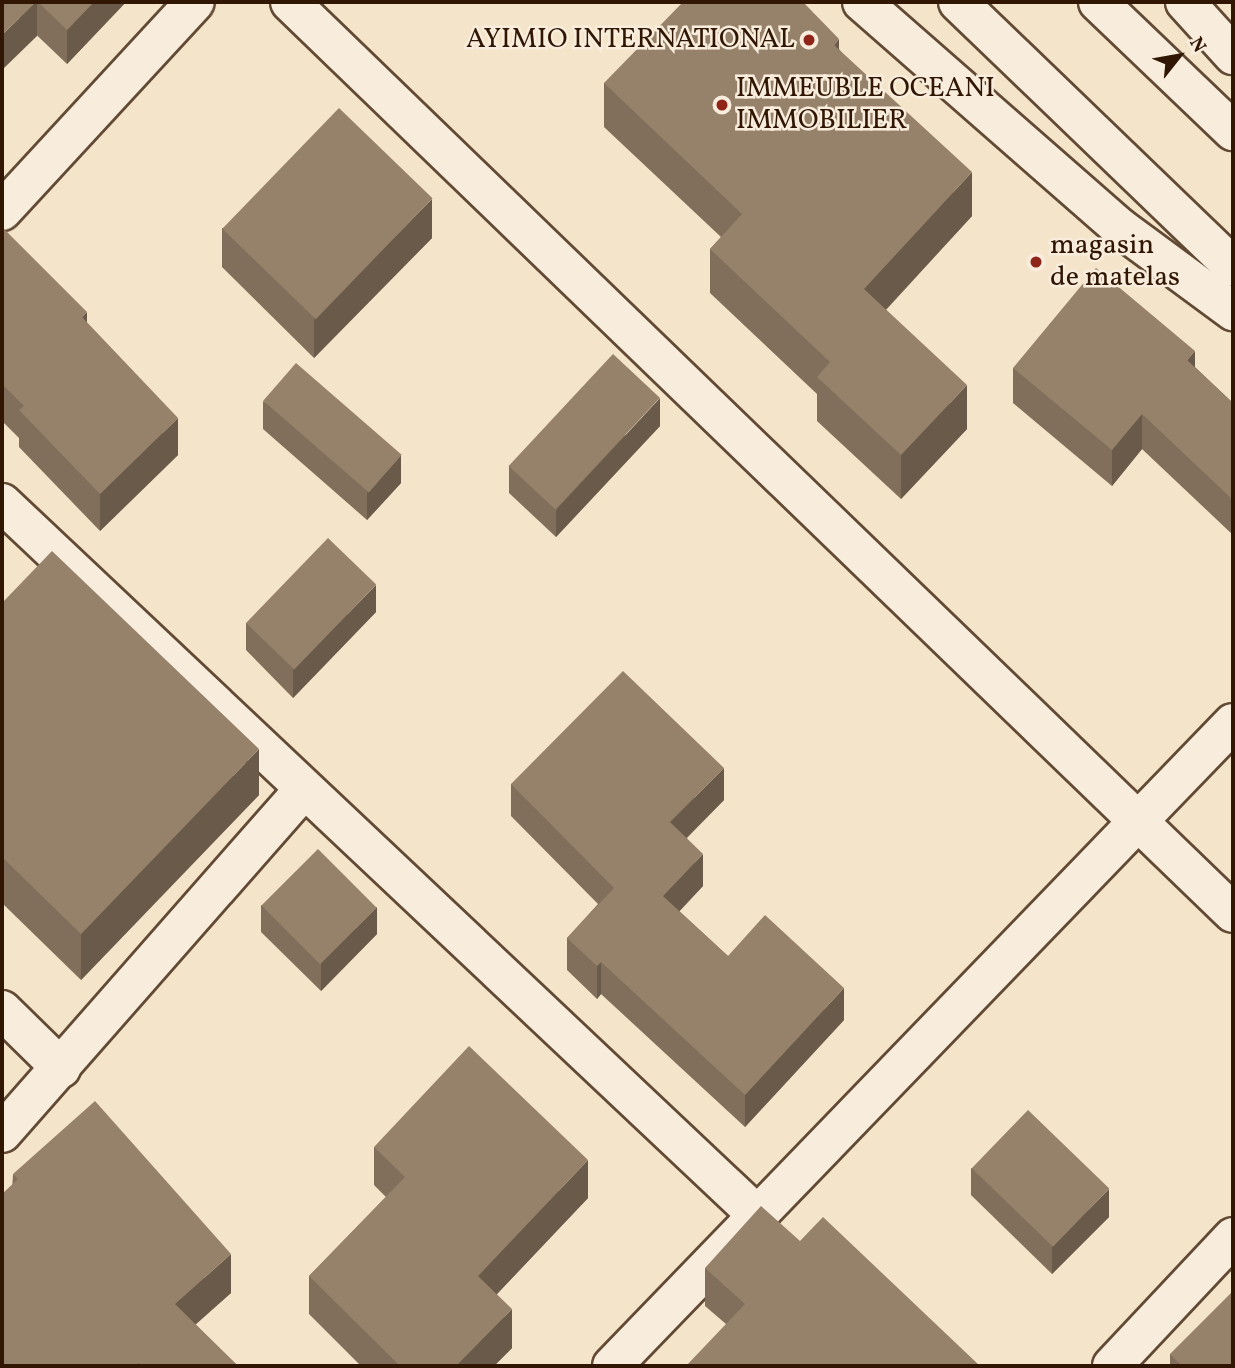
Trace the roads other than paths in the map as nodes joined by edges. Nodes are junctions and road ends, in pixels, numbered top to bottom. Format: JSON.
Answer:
{"nodes":[{"id":1,"x":195,"y":2,"type":"edge"},
{"id":2,"x":290,"y":2,"type":"edge"},
{"id":3,"x":862,"y":2,"type":"edge"},
{"id":4,"x":958,"y":2,"type":"edge"},
{"id":5,"x":1098,"y":2,"type":"edge"},
{"id":6,"x":1185,"y":2,"type":"edge"},
{"id":7,"x":1233,"y":55,"type":"edge"},
{"id":8,"x":1233,"y":131,"type":"edge"},
{"id":9,"x":2,"y":211,"type":"edge"},
{"id":10,"x":1233,"y":267,"type":"edge"},
{"id":11,"x":1233,"y":310,"type":"edge"},
{"id":12,"x":2,"y":503,"type":"edge"},
{"id":13,"x":1233,"y":723,"type":"edge"},
{"id":14,"x":303,"y":790,"type":"junction"},
{"id":15,"x":1138,"y":820,"type":"junction"},
{"id":16,"x":1233,"y":912,"type":"edge"},
{"id":17,"x":2,"y":1010,"type":"edge"},
{"id":18,"x":61,"y":1068,"type":"junction"},
{"id":19,"x":2,"y":1133,"type":"edge"},
{"id":20,"x":758,"y":1216,"type":"junction"},
{"id":21,"x":1233,"y":1237,"type":"edge"},
{"id":22,"x":612,"y":1366,"type":"edge"},
{"id":23,"x":1112,"y":1366,"type":"edge"}],
"edges":[{"from":1,"to":9,"type":"street"},
{"from":2,"to":15,"type":"street"},
{"from":3,"to":11,"type":"street"},
{"from":4,"to":10,"type":"street"},
{"from":5,"to":8,"type":"street"},
{"from":6,"to":7,"type":"street"},
{"from":12,"to":14,"type":"street"},
{"from":13,"to":15,"type":"street"},
{"from":14,"to":18,"type":"street"},
{"from":14,"to":20,"type":"street"},
{"from":15,"to":16,"type":"street"},
{"from":15,"to":20,"type":"street"},
{"from":17,"to":18,"type":"street"},
{"from":18,"to":19,"type":"street"},
{"from":20,"to":22,"type":"street"},
{"from":21,"to":23,"type":"street"}]}
